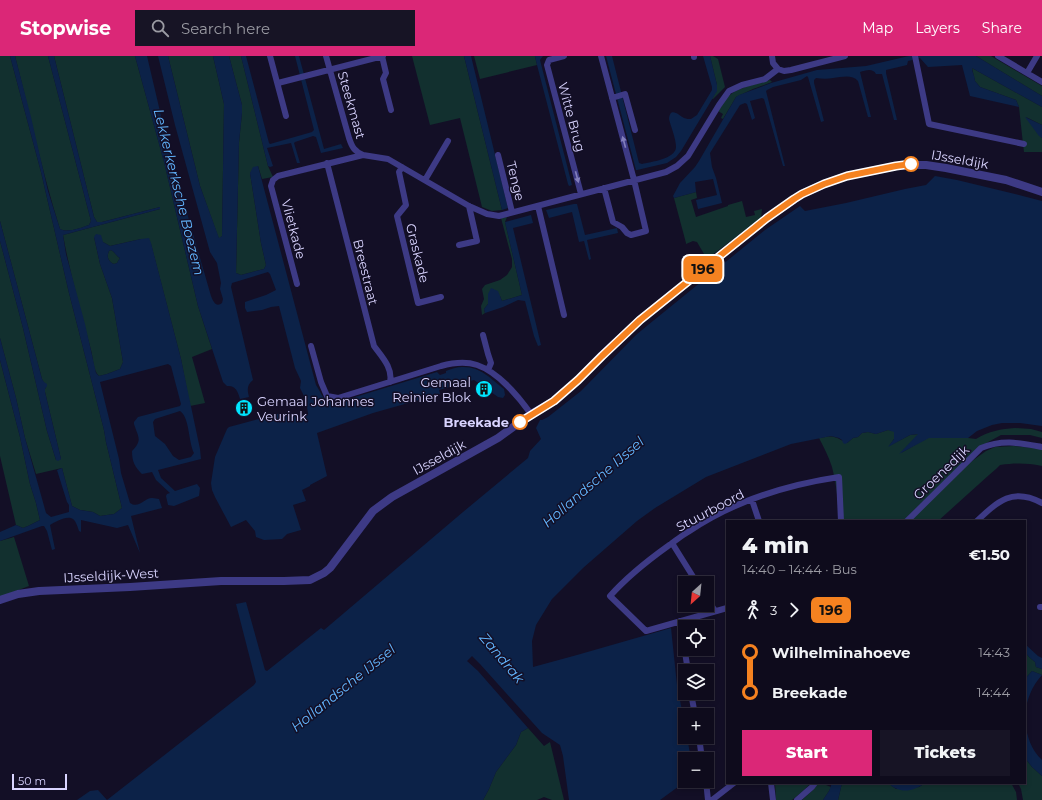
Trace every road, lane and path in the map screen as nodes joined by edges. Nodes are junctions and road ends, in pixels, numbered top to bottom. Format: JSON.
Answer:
{"nodes":[{"id":1,"x":270,"y":56,"type":"edge"},
{"id":2,"x":326,"y":56,"type":"edge"},
{"id":3,"x":382,"y":56,"type":"edge"},
{"id":4,"x":564,"y":56,"type":"edge"},
{"id":5,"x":601,"y":56,"type":"edge"},
{"id":6,"x":772,"y":56,"type":"edge"},
{"id":7,"x":845,"y":56,"type":"edge"},
{"id":8,"x":998,"y":56,"type":"edge"},
{"id":9,"x":1037,"y":56,"type":"edge"},
{"id":10,"x":915,"y":58,"type":"edge"},
{"id":11,"x":778,"y":68,"type":"junction"},
{"id":12,"x":330,"y":70,"type":"junction"},
{"id":13,"x":1027,"y":73,"type":"junction"},
{"id":14,"x":1042,"y":82,"type":"edge"},
{"id":15,"x":278,"y":83,"type":"junction"},
{"id":16,"x":620,"y":95,"type":"junction"},
{"id":17,"x":391,"y":110,"type":"dead end"},
{"id":18,"x":286,"y":116,"type":"dead end"},
{"id":19,"x":635,"y":130,"type":"dead end"},
{"id":20,"x":448,"y":141,"type":"dead end"},
{"id":21,"x":1024,"y":144,"type":"dead end"},
{"id":22,"x":363,"y":155,"type":"junction"},
{"id":23,"x":498,"y":155,"type":"dead end"},
{"id":24,"x":327,"y":163,"type":"junction"},
{"id":25,"x":402,"y":167,"type":"junction"},
{"id":26,"x":425,"y":180,"type":"junction"},
{"id":27,"x":634,"y":180,"type":"junction"},
{"id":28,"x":604,"y":188,"type":"junction"},
{"id":29,"x":1042,"y":192,"type":"edge"},
{"id":30,"x":581,"y":194,"type":"junction"},
{"id":31,"x":469,"y":206,"type":"junction"},
{"id":32,"x":538,"y":206,"type":"junction"},
{"id":33,"x":512,"y":212,"type":"junction"},
{"id":34,"x":459,"y":245,"type":"dead end"},
{"id":35,"x":297,"y":284,"type":"dead end"},
{"id":36,"x":441,"y":297,"type":"dead end"},
{"id":37,"x":564,"y":315,"type":"dead end"},
{"id":38,"x":483,"y":336,"type":"dead end"},
{"id":39,"x":311,"y":346,"type":"dead end"},
{"id":40,"x":488,"y":370,"type":"junction"},
{"id":41,"x":390,"y":382,"type":"junction"},
{"id":42,"x":531,"y":414,"type":"junction"},
{"id":43,"x":1042,"y":447,"type":"edge"},
{"id":44,"x":752,"y":500,"type":"junction"},
{"id":45,"x":1042,"y":503,"type":"edge"},
{"id":46,"x":759,"y":520,"type":"edge"},
{"id":47,"x":841,"y":520,"type":"edge"},
{"id":48,"x":908,"y":520,"type":"edge"},
{"id":49,"x":979,"y":520,"type":"edge"},
{"id":50,"x":672,"y":543,"type":"junction"},
{"id":51,"x":693,"y":576,"type":"edge"},
{"id":52,"x":318,"y":577,"type":"joint"},
{"id":53,"x":0,"y":600,"type":"edge"},
{"id":54,"x":726,"y":608,"type":"edge"},
{"id":55,"x":715,"y":611,"type":"joint"},
{"id":56,"x":684,"y":620,"type":"edge"},
{"id":57,"x":678,"y":622,"type":"edge"},
{"id":58,"x":733,"y":784,"type":"edge"},
{"id":59,"x":771,"y":784,"type":"edge"},
{"id":60,"x":814,"y":784,"type":"edge"},
{"id":61,"x":707,"y":788,"type":"edge"},
{"id":62,"x":708,"y":800,"type":"edge"},
{"id":63,"x":712,"y":800,"type":"edge"},
{"id":64,"x":773,"y":800,"type":"edge"},
{"id":65,"x":797,"y":800,"type":"edge"}],
"edges":[{"from":1,"to":15,"type":"street"},
{"from":2,"to":12,"type":"street","name":"Steekmast"},
{"from":3,"to":12,"type":"street"},
{"from":3,"to":17,"type":"street"},
{"from":4,"to":30,"type":"street","name":"Witte Brug","one_way":true},
{"from":5,"to":16,"type":"street"},
{"from":6,"to":11,"type":"street"},
{"from":7,"to":11,"type":"street"},
{"from":8,"to":13,"type":"street"},
{"from":9,"to":13,"type":"street"},
{"from":10,"to":21,"type":"street"},
{"from":11,"to":27,"type":"street"},
{"from":12,"to":15,"type":"street"},
{"from":12,"to":22,"type":"street","name":"Steekmast"},
{"from":13,"to":14,"type":"street"},
{"from":15,"to":18,"type":"street"},
{"from":16,"to":19,"type":"street"},
{"from":27,"to":16,"type":"street","one_way":true},
{"from":20,"to":26,"type":"street"},
{"from":22,"to":24,"type":"street"},
{"from":22,"to":25,"type":"street"},
{"from":23,"to":33,"type":"street","name":"Tenge"},
{"from":24,"to":35,"type":"street","name":"Vlietkade"},
{"from":24,"to":41,"type":"street","name":"Breestraat"},
{"from":25,"to":26,"type":"street"},
{"from":25,"to":36,"type":"street","name":"Graskade"},
{"from":26,"to":31,"type":"street"},
{"from":27,"to":28,"type":"street"},
{"from":27,"to":28,"type":"street"},
{"from":28,"to":30,"type":"street"},
{"from":29,"to":42,"type":"street","name":"IJsseldijk"},
{"from":30,"to":32,"type":"street"},
{"from":31,"to":33,"type":"street"},
{"from":31,"to":34,"type":"street"},
{"from":32,"to":33,"type":"street"},
{"from":32,"to":37,"type":"street"},
{"from":38,"to":40,"type":"street"},
{"from":39,"to":41,"type":"street"},
{"from":40,"to":41,"type":"street"},
{"from":40,"to":42,"type":"street"},
{"from":42,"to":52,"type":"street","name":"IJsseldijk"},
{"from":43,"to":48,"type":"street","name":"Groenedijk"},
{"from":44,"to":46,"type":"street"},
{"from":44,"to":47,"type":"street","name":"Stuurboord"},
{"from":44,"to":50,"type":"street","name":"Stuurboord"},
{"from":45,"to":49,"type":"street"},
{"from":50,"to":51,"type":"street"},
{"from":50,"to":57,"type":"street","name":"Stuurboord"},
{"from":52,"to":53,"type":"street","name":"IJsseldijk-West"},
{"from":54,"to":55,"type":"street"},
{"from":55,"to":56,"type":"street"},
{"from":58,"to":63,"type":"street"},
{"from":59,"to":64,"type":"street"},
{"from":60,"to":65,"type":"street"},
{"from":61,"to":62,"type":"street"}]}
